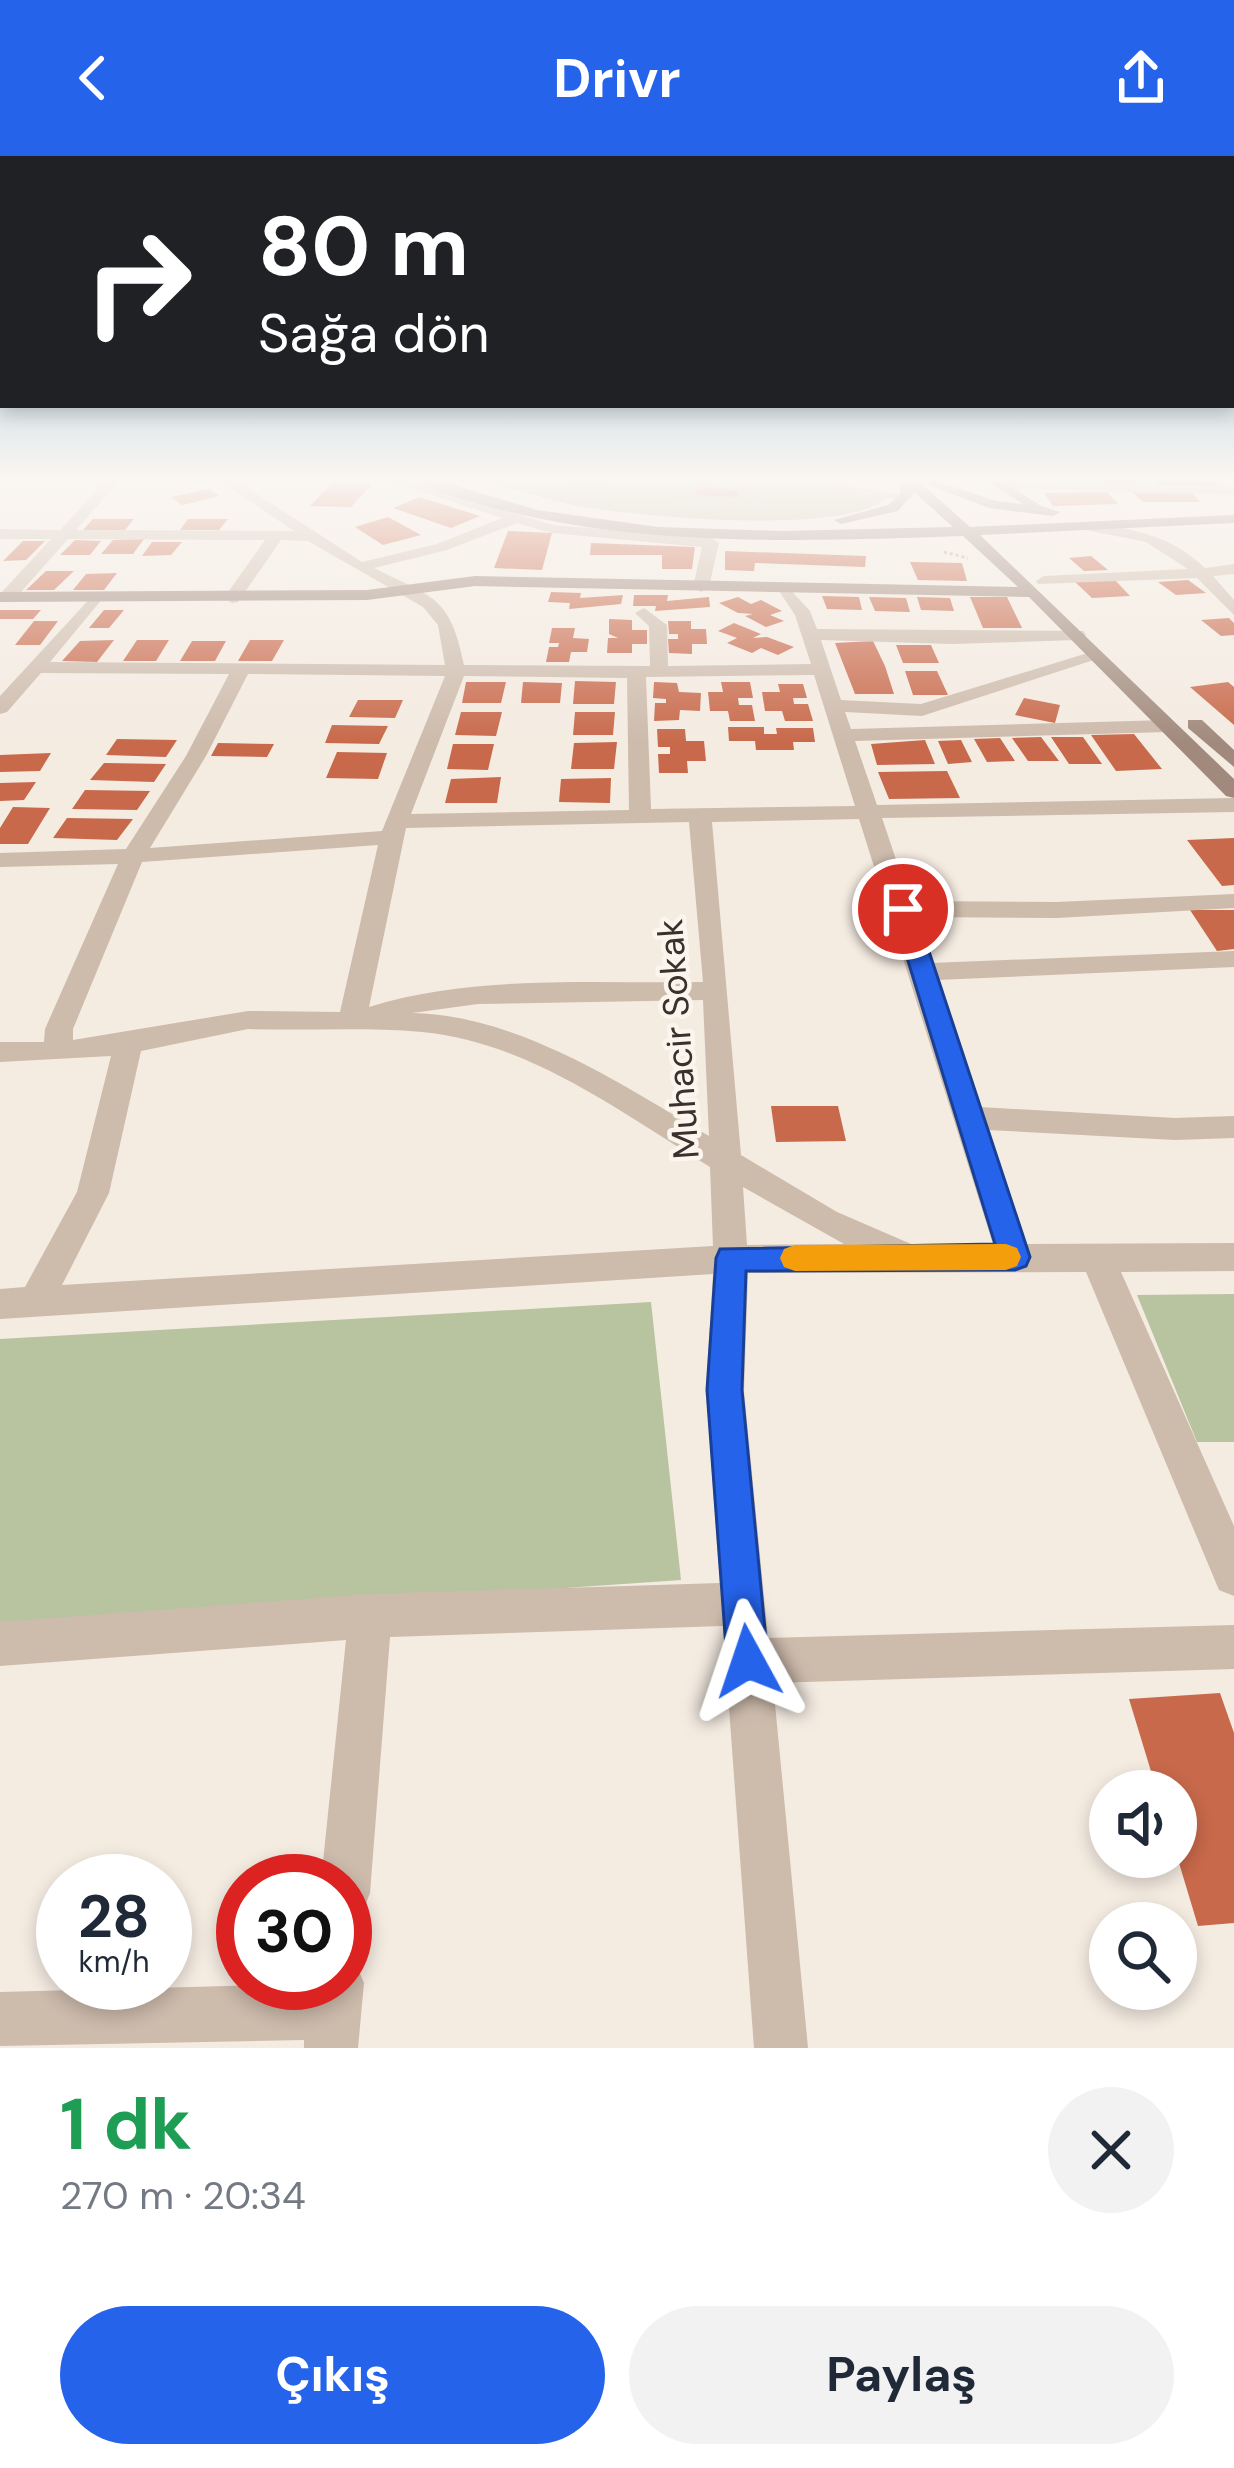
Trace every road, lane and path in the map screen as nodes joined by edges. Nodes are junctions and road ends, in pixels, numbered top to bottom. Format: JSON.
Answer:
{"nodes":[{"id":1,"x":33,"y":566,"type":"edge"},
{"id":2,"x":255,"y":566,"type":"edge"},
{"id":3,"x":362,"y":566,"type":"edge"},
{"id":4,"x":706,"y":566,"type":"edge"},
{"id":5,"x":991,"y":566,"type":"edge"},
{"id":6,"x":1007,"y":566,"type":"edge"},
{"id":7,"x":1016,"y":566,"type":"edge"},
{"id":8,"x":1195,"y":566,"type":"edge"},
{"id":9,"x":359,"y":567,"type":"joint"},
{"id":10,"x":1234,"y":569,"type":"edge"},
{"id":11,"x":1201,"y":573,"type":"junction"},
{"id":12,"x":1017,"y":577,"type":"junction"},
{"id":13,"x":701,"y":587,"type":"junction"},
{"id":14,"x":1039,"y":587,"type":"junction"},
{"id":15,"x":403,"y":590,"type":"junction"},
{"id":16,"x":787,"y":591,"type":"junction"},
{"id":17,"x":3,"y":597,"type":"edge"},
{"id":18,"x":95,"y":598,"type":"junction"},
{"id":19,"x":232,"y":598,"type":"junction"},
{"id":20,"x":1234,"y":610,"type":"edge"},
{"id":21,"x":644,"y":614,"type":"dead end"},
{"id":22,"x":810,"y":634,"type":"junction"},
{"id":23,"x":1077,"y":634,"type":"junction"},
{"id":24,"x":1098,"y":660,"type":"junction"},
{"id":25,"x":37,"y":667,"type":"junction"},
{"id":26,"x":242,"y":668,"type":"junction"},
{"id":27,"x":821,"y":669,"type":"junction"},
{"id":28,"x":456,"y":672,"type":"junction"},
{"id":29,"x":648,"y":672,"type":"junction"},
{"id":30,"x":834,"y":705,"type":"junction"},
{"id":31,"x":0,"y":708,"type":"edge"},
{"id":32,"x":1162,"y":726,"type":"junction"},
{"id":33,"x":845,"y":735,"type":"junction"},
{"id":34,"x":1234,"y":761,"type":"edge"},
{"id":35,"x":1234,"y":791,"type":"edge"},
{"id":36,"x":1234,"y":804,"type":"edge"},
{"id":37,"x":872,"y":811,"type":"junction"},
{"id":38,"x":700,"y":815,"type":"junction"},
{"id":39,"x":640,"y":816,"type":"junction"},
{"id":40,"x":394,"y":829,"type":"junction"},
{"id":41,"x":133,"y":856,"type":"junction"},
{"id":42,"x":0,"y":860,"type":"edge"},
{"id":43,"x":1234,"y":901,"type":"edge"},
{"id":44,"x":903,"y":909,"type":"junction"},
{"id":45,"x":1234,"y":959,"type":"edge"},
{"id":46,"x":923,"y":972,"type":"junction"},
{"id":47,"x":716,"y":991,"type":"junction"},
{"id":48,"x":352,"y":1022,"type":"junction"},
{"id":49,"x":128,"y":1044,"type":"junction"},
{"id":50,"x":0,"y":1052,"type":"edge"},
{"id":51,"x":58,"y":1052,"type":"junction"},
{"id":52,"x":970,"y":1118,"type":"junction"},
{"id":53,"x":1234,"y":1127,"type":"edge"},
{"id":54,"x":726,"y":1160,"type":"junction"},
{"id":55,"x":904,"y":1257,"type":"junction"},
{"id":56,"x":1015,"y":1257,"type":"junction"},
{"id":57,"x":1097,"y":1257,"type":"junction"},
{"id":58,"x":731,"y":1258,"type":"junction"},
{"id":59,"x":1234,"y":1258,"type":"edge"},
{"id":60,"x":36,"y":1301,"type":"junction"},
{"id":61,"x":0,"y":1304,"type":"edge"},
{"id":62,"x":1234,"y":1575,"type":"edge"},
{"id":63,"x":743,"y":1604,"type":"junction"},
{"id":64,"x":370,"y":1616,"type":"junction"},
{"id":65,"x":0,"y":1644,"type":"edge"},
{"id":66,"x":1234,"y":1646,"type":"edge"},
{"id":67,"x":748,"y":1661,"type":"junction"},
{"id":68,"x":349,"y":1854,"type":"edge"},
{"id":69,"x":334,"y":2014,"type":"edge"},
{"id":70,"x":0,"y":2019,"type":"edge"},
{"id":71,"x":781,"y":2048,"type":"edge"}],
"edges":[{"from":1,"to":17,"type":"street"},
{"from":2,"to":19,"type":"street"},
{"from":3,"to":9,"type":"street"},
{"from":4,"to":13,"type":"street"},
{"from":5,"to":12,"type":"main road"},
{"from":6,"to":12,"type":"main road"},
{"from":7,"to":14,"type":"main road"},
{"from":8,"to":11,"type":"street"},
{"from":9,"to":15,"type":"street"},
{"from":10,"to":11,"type":"street"},
{"from":11,"to":14,"type":"street"},
{"from":11,"to":20,"type":"street"},
{"from":12,"to":14,"type":"main road"},
{"from":13,"to":15,"type":"main road"},
{"from":13,"to":16,"type":"main road"},
{"from":14,"to":16,"type":"main road"},
{"from":14,"to":23,"type":"main road"},
{"from":14,"to":34,"type":"main road"},
{"from":15,"to":19,"type":"main road"},
{"from":15,"to":28,"type":"street"},
{"from":16,"to":22,"type":"street"},
{"from":17,"to":18,"type":"main road"},
{"from":18,"to":19,"type":"main road"},
{"from":18,"to":25,"type":"street"},
{"from":21,"to":29,"type":"street"},
{"from":22,"to":23,"type":"street"},
{"from":22,"to":27,"type":"street"},
{"from":23,"to":24,"type":"main road"},
{"from":24,"to":30,"type":"street"},
{"from":24,"to":32,"type":"street"},
{"from":25,"to":26,"type":"street"},
{"from":25,"to":31,"type":"street"},
{"from":26,"to":28,"type":"street"},
{"from":26,"to":41,"type":"street"},
{"from":27,"to":29,"type":"street"},
{"from":27,"to":30,"type":"street"},
{"from":28,"to":29,"type":"street"},
{"from":28,"to":40,"type":"street"},
{"from":29,"to":39,"type":"street"},
{"from":30,"to":33,"type":"street"},
{"from":32,"to":33,"type":"street"},
{"from":32,"to":35,"type":"main road"},
{"from":32,"to":36,"type":"street"},
{"from":33,"to":37,"type":"street"},
{"from":36,"to":37,"type":"street"},
{"from":37,"to":38,"type":"street"},
{"from":37,"to":44,"type":"street"},
{"from":38,"to":39,"type":"street"},
{"from":38,"to":47,"type":"street","name":"Muhacir Sokak"},
{"from":39,"to":40,"type":"street"},
{"from":40,"to":41,"type":"street"},
{"from":40,"to":48,"type":"street"},
{"from":41,"to":42,"type":"street"},
{"from":41,"to":51,"type":"street"},
{"from":43,"to":44,"type":"street"},
{"from":44,"to":46,"type":"street"},
{"from":45,"to":46,"type":"street"},
{"from":46,"to":52,"type":"street"},
{"from":47,"to":48,"type":"street"},
{"from":47,"to":54,"type":"street","name":"Muhacir Sokak"},
{"from":48,"to":49,"type":"street"},
{"from":48,"to":54,"type":"street"},
{"from":49,"to":51,"type":"street"},
{"from":49,"to":60,"type":"street"},
{"from":50,"to":51,"type":"street"},
{"from":52,"to":53,"type":"street"},
{"from":52,"to":56,"type":"street"},
{"from":54,"to":55,"type":"street"},
{"from":54,"to":58,"type":"street","name":"Muhacir Sokak"},
{"from":55,"to":56,"type":"street"},
{"from":55,"to":58,"type":"street"},
{"from":56,"to":57,"type":"street"},
{"from":57,"to":59,"type":"street"},
{"from":57,"to":62,"type":"street"},
{"from":58,"to":60,"type":"street"},
{"from":58,"to":63,"type":"street","name":"Muhacir Sokak"},
{"from":60,"to":61,"type":"street"},
{"from":63,"to":64,"type":"street"},
{"from":63,"to":67,"type":"street","name":"Muhacir Sokak"},
{"from":64,"to":65,"type":"street"},
{"from":64,"to":68,"type":"street"},
{"from":66,"to":67,"type":"street"},
{"from":67,"to":71,"type":"street","name":"Muhacir Sokak"},
{"from":69,"to":70,"type":"street"}]}
